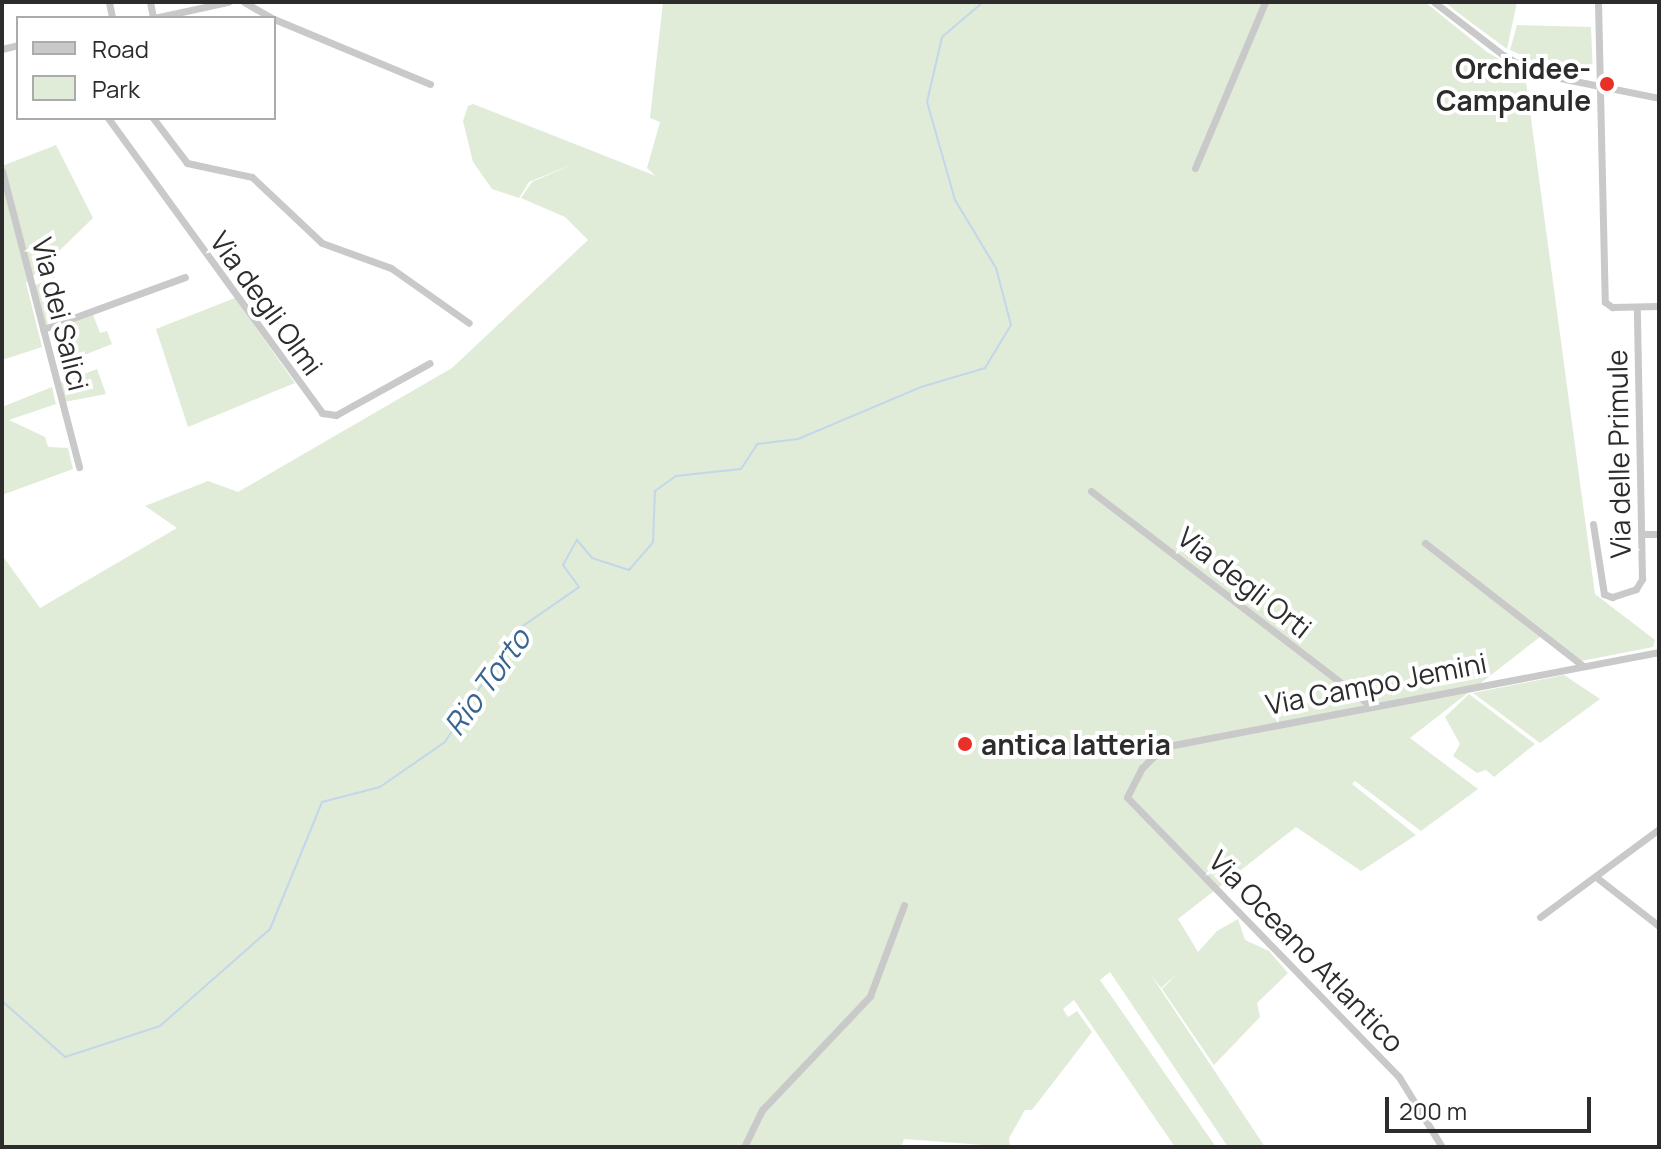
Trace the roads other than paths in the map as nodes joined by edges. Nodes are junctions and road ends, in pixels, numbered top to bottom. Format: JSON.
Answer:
{"nodes":[{"id":1,"x":244,"y":2,"type":"edge"},
{"id":2,"x":1265,"y":2,"type":"edge"},
{"id":3,"x":1434,"y":2,"type":"edge"},
{"id":4,"x":1598,"y":2,"type":"edge"},
{"id":5,"x":225,"y":3,"type":"edge"},
{"id":6,"x":163,"y":16,"type":"edge"},
{"id":7,"x":269,"y":16,"type":"edge"},
{"id":8,"x":276,"y":19,"type":"edge"},
{"id":9,"x":430,"y":84,"type":"dead end"},
{"id":10,"x":1601,"y":88,"type":"junction"},
{"id":11,"x":1659,"y":98,"type":"edge"},
{"id":12,"x":109,"y":120,"type":"edge"},
{"id":13,"x":155,"y":120,"type":"edge"},
{"id":14,"x":1195,"y":168,"type":"dead end"},
{"id":15,"x":2,"y":171,"type":"edge"},
{"id":16,"x":185,"y":277,"type":"dead end"},
{"id":17,"x":1659,"y":306,"type":"edge"},
{"id":18,"x":1637,"y":307,"type":"junction"},
{"id":19,"x":469,"y":323,"type":"dead end"},
{"id":20,"x":43,"y":329,"type":"junction"},
{"id":21,"x":430,"y":363,"type":"dead end"},
{"id":22,"x":79,"y":467,"type":"dead end"},
{"id":23,"x":1091,"y":491,"type":"dead end"},
{"id":24,"x":1593,"y":524,"type":"dead end"},
{"id":25,"x":1642,"y":534,"type":"junction"},
{"id":26,"x":1659,"y":534,"type":"edge"},
{"id":27,"x":1425,"y":543,"type":"dead end"},
{"id":28,"x":1659,"y":652,"type":"edge"},
{"id":29,"x":1583,"y":666,"type":"junction"},
{"id":30,"x":1372,"y":707,"type":"junction"},
{"id":31,"x":1127,"y":797,"type":"joint"},
{"id":32,"x":1659,"y":829,"type":"edge"},
{"id":33,"x":1596,"y":877,"type":"junction"},
{"id":34,"x":904,"y":905,"type":"dead end"},
{"id":35,"x":1540,"y":917,"type":"dead end"},
{"id":36,"x":1659,"y":926,"type":"edge"},
{"id":37,"x":744,"y":1147,"type":"edge"},
{"id":38,"x":1442,"y":1147,"type":"edge"}],
"edges":[{"from":1,"to":7,"type":"street"},
{"from":2,"to":14,"type":"street"},
{"from":3,"to":10,"type":"street"},
{"from":4,"to":10,"type":"street"},
{"from":5,"to":6,"type":"street"},
{"from":8,"to":9,"type":"street"},
{"from":10,"to":11,"type":"street"},
{"from":10,"to":18,"type":"street"},
{"from":12,"to":21,"type":"street","name":"Via degli Olmi"},
{"from":13,"to":19,"type":"street"},
{"from":15,"to":20,"type":"street","name":"Via dei Salici"},
{"from":16,"to":20,"type":"street"},
{"from":17,"to":18,"type":"street"},
{"from":18,"to":25,"type":"street","name":"Via delle Primule"},
{"from":20,"to":22,"type":"street","name":"Via dei Salici"},
{"from":23,"to":30,"type":"street","name":"Via degli Orti"},
{"from":24,"to":25,"type":"street","name":"Via delle Primule"},
{"from":25,"to":26,"type":"street"},
{"from":27,"to":29,"type":"street"},
{"from":28,"to":29,"type":"street","name":"Via Campo Jemini"},
{"from":29,"to":30,"type":"street","name":"Via Campo Jemini"},
{"from":30,"to":31,"type":"street","name":"Via Campo Jemini"},
{"from":31,"to":38,"type":"street","name":"Via Oceano Atlantico"},
{"from":32,"to":33,"type":"street"},
{"from":33,"to":35,"type":"street"},
{"from":33,"to":36,"type":"street"},
{"from":34,"to":37,"type":"street"}]}
